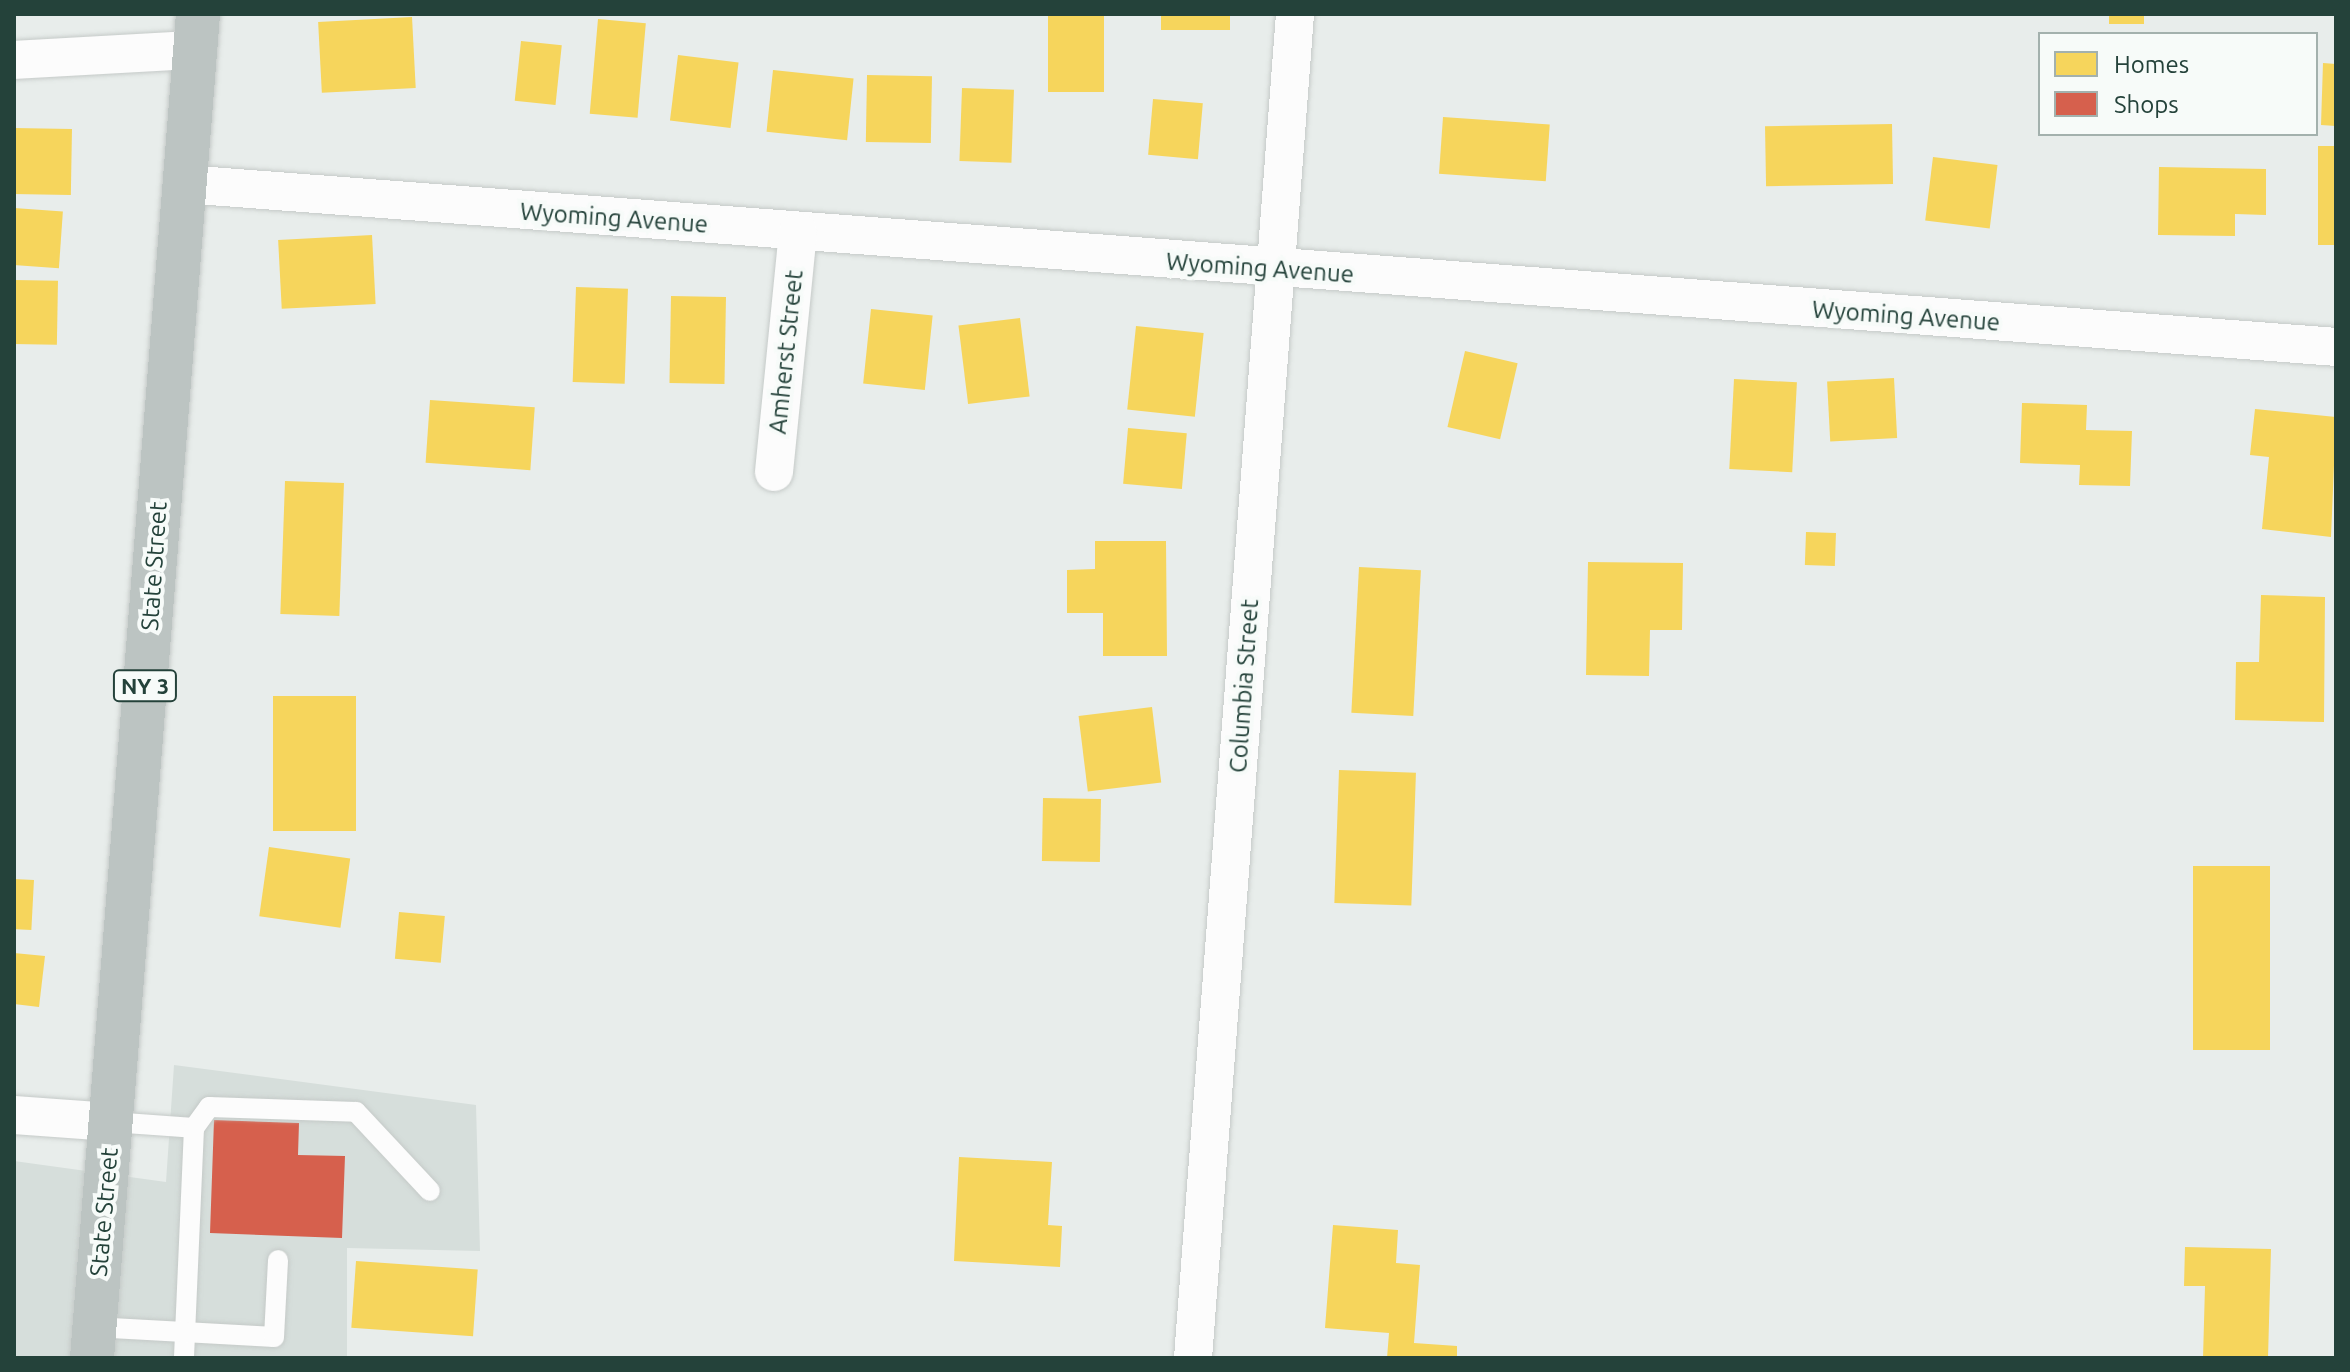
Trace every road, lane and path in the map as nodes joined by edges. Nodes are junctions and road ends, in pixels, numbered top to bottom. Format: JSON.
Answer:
{"nodes":[{"id":1,"x":1295,"y":14,"type":"edge"},
{"id":2,"x":197,"y":32,"type":"edge"},
{"id":3,"x":14,"y":60,"type":"edge"},
{"id":4,"x":184,"y":184,"type":"junction"},
{"id":5,"x":798,"y":232,"type":"junction"},
{"id":6,"x":1276,"y":269,"type":"junction"},
{"id":7,"x":2336,"y":347,"type":"edge"},
{"id":8,"x":774,"y":472,"type":"dead end"},
{"id":9,"x":14,"y":1115,"type":"edge"},
{"id":10,"x":111,"y":1122,"type":"junction"},
{"id":11,"x":194,"y":1128,"type":"junction"},
{"id":12,"x":430,"y":1191,"type":"dead end"},
{"id":13,"x":278,"y":1260,"type":"dead end"},
{"id":14,"x":185,"y":1332,"type":"junction"},
{"id":15,"x":93,"y":1342,"type":"edge"},
{"id":16,"x":184,"y":1358,"type":"edge"},
{"id":17,"x":1193,"y":1358,"type":"edge"}],
"edges":[{"from":1,"to":6,"type":"street","name":"Columbia Street"},
{"from":2,"to":3,"type":"street"},
{"from":2,"to":4,"type":"highway","name":"State Street","number":"NY 3"},
{"from":4,"to":5,"type":"street","name":"Wyoming Avenue"},
{"from":4,"to":10,"type":"highway","name":"State Street","number":"NY 3"},
{"from":5,"to":6,"type":"street","name":"Wyoming Avenue"},
{"from":5,"to":8,"type":"street","name":"Amherst Street"},
{"from":6,"to":7,"type":"street","name":"Wyoming Avenue"},
{"from":6,"to":17,"type":"street","name":"Columbia Street"},
{"from":9,"to":10,"type":"street"},
{"from":10,"to":11,"type":"lane"},
{"from":10,"to":15,"type":"highway","name":"State Street","number":"NY 3"},
{"from":11,"to":12,"type":"lane"},
{"from":11,"to":14,"type":"lane"},
{"from":13,"to":14,"type":"lane"},
{"from":14,"to":15,"type":"lane"},
{"from":14,"to":16,"type":"lane"}]}
